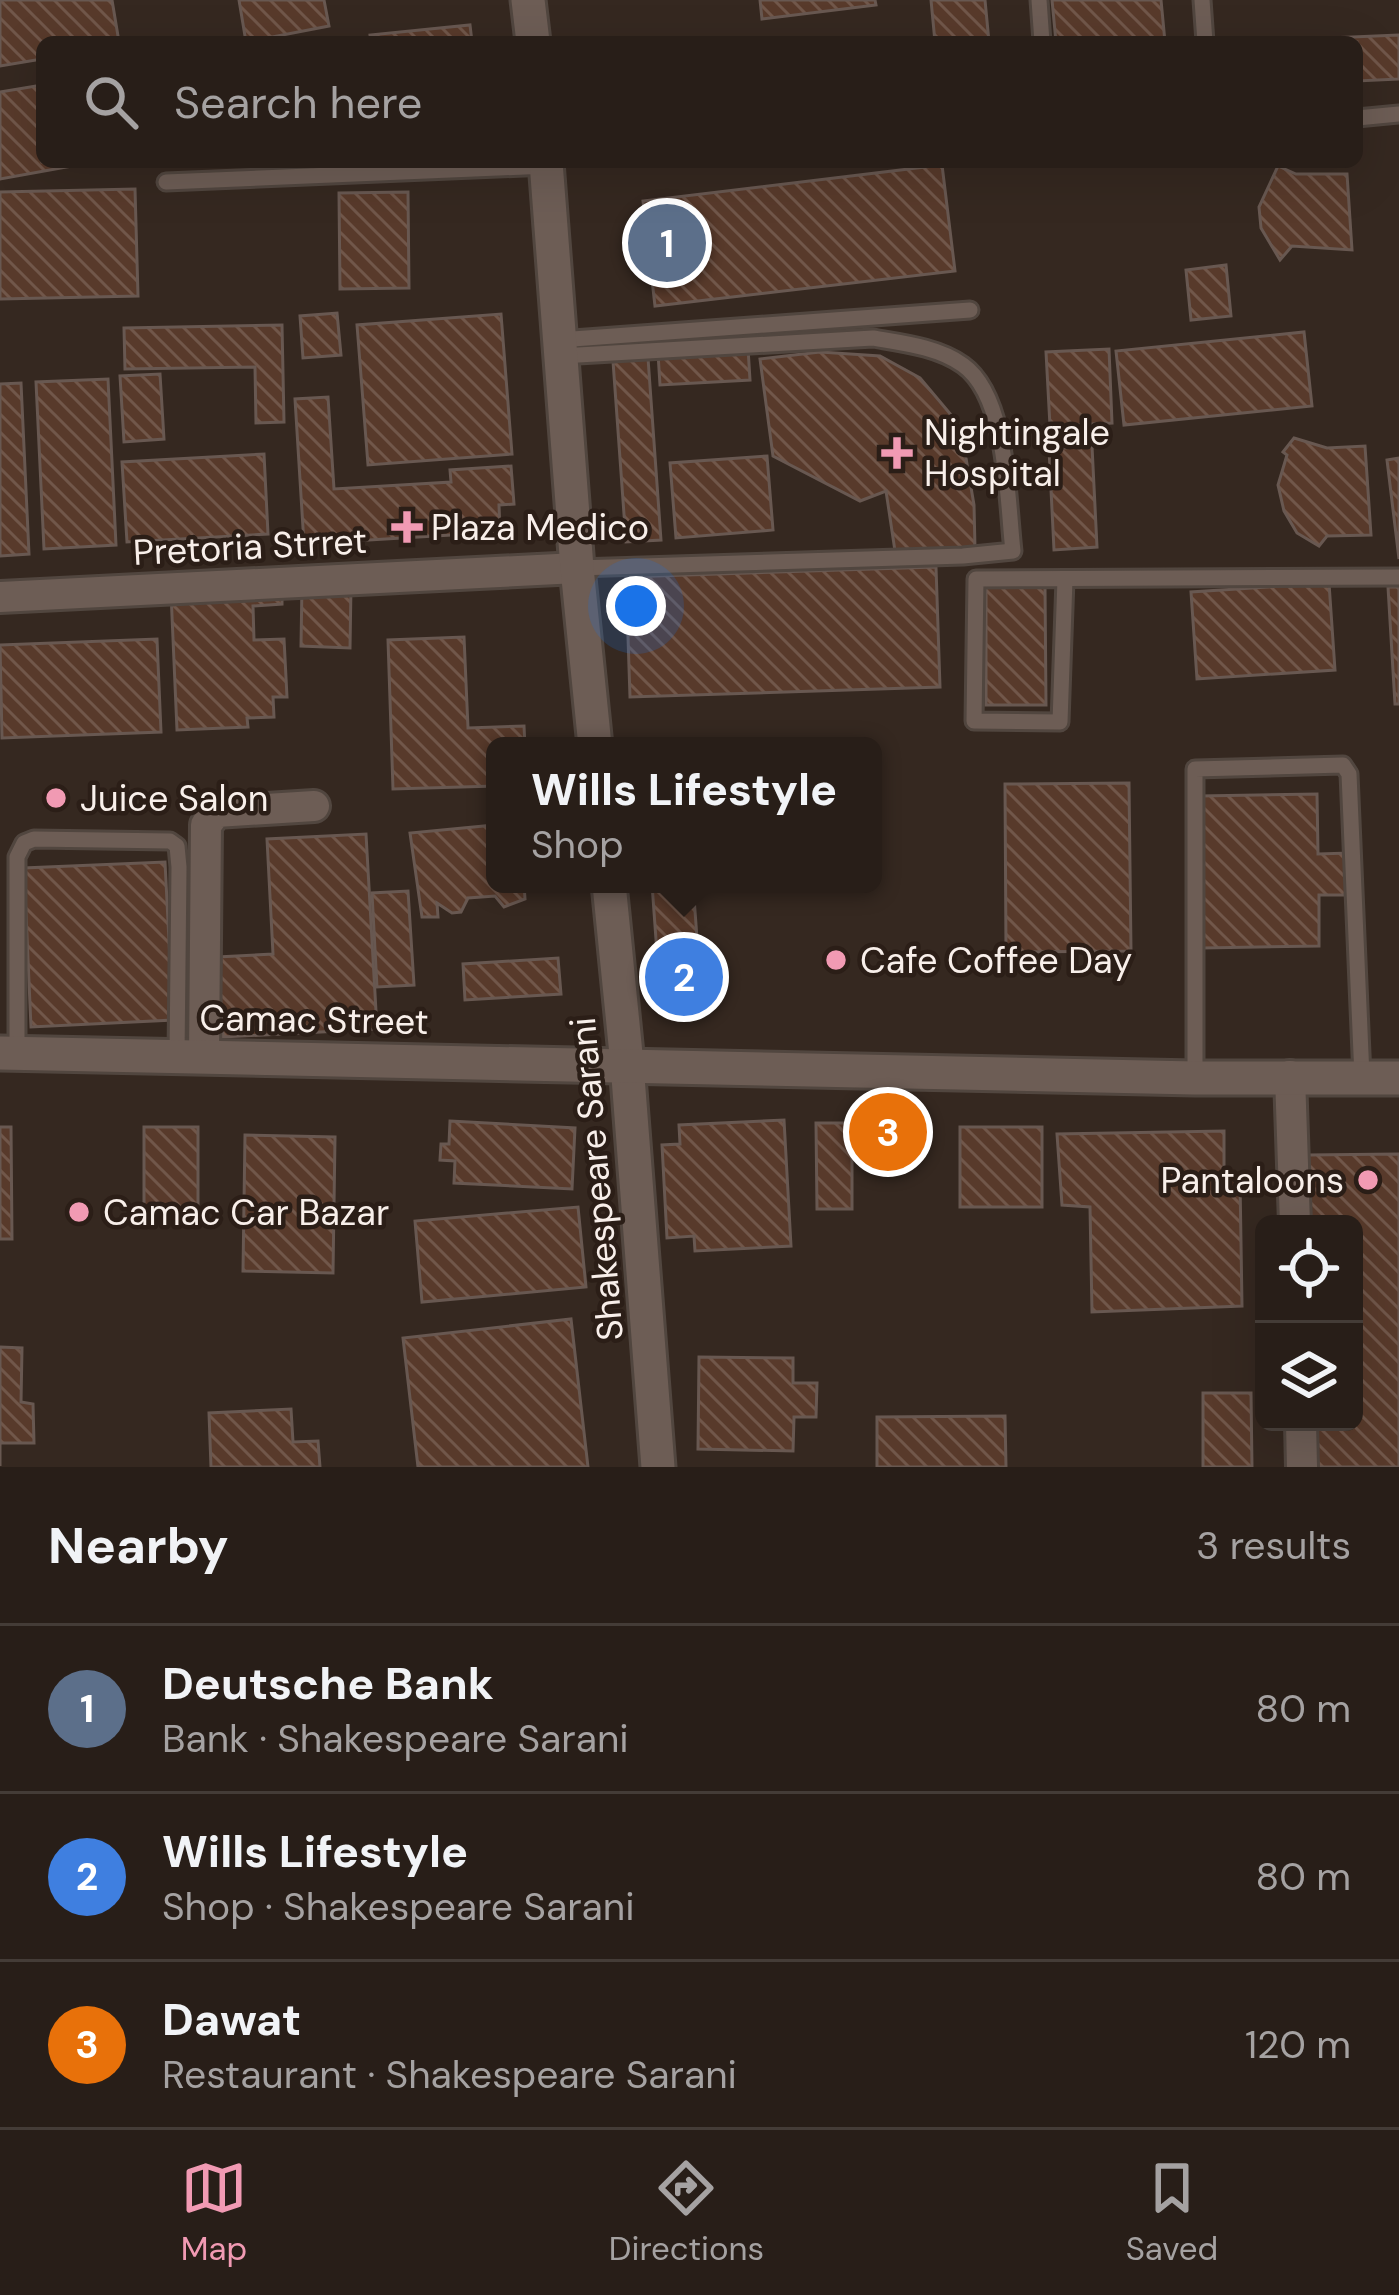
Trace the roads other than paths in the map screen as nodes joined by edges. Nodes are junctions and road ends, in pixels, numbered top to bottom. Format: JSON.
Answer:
{"nodes":[{"id":1,"x":528,"y":0,"type":"edge"},
{"id":2,"x":1039,"y":0,"type":"edge"},
{"id":3,"x":1202,"y":0,"type":"edge"},
{"id":4,"x":532,"y":36,"type":"edge"},
{"id":5,"x":1042,"y":36,"type":"edge"},
{"id":6,"x":1205,"y":36,"type":"edge"},
{"id":7,"x":1399,"y":114,"type":"edge"},
{"id":8,"x":1363,"y":117,"type":"edge"},
{"id":9,"x":462,"y":168,"type":"edge"},
{"id":10,"x":546,"y":168,"type":"edge"},
{"id":11,"x":166,"y":182,"type":"dead end"},
{"id":12,"x":970,"y":310,"type":"dead end"},
{"id":13,"x":559,"y":348,"type":"junction"},
{"id":14,"x":577,"y":568,"type":"junction"},
{"id":15,"x":1399,"y":577,"type":"edge"},
{"id":16,"x":1065,"y":579,"type":"junction"},
{"id":17,"x":0,"y":597,"type":"edge"},
{"id":18,"x":594,"y":737,"type":"edge"},
{"id":19,"x":314,"y":806,"type":"dead end"},
{"id":20,"x":610,"y":893,"type":"edge"},
{"id":21,"x":8,"y":1053,"type":"edge"},
{"id":22,"x":190,"y":1056,"type":"junction"},
{"id":23,"x":628,"y":1064,"type":"junction"},
{"id":24,"x":1290,"y":1076,"type":"junction"},
{"id":25,"x":1362,"y":1077,"type":"junction"},
{"id":26,"x":1195,"y":1078,"type":"junction"},
{"id":27,"x":1399,"y":1078,"type":"edge"},
{"id":28,"x":1295,"y":1215,"type":"edge"},
{"id":29,"x":1301,"y":1431,"type":"edge"},
{"id":30,"x":658,"y":1467,"type":"edge"},
{"id":31,"x":1302,"y":1467,"type":"edge"}],
"edges":[{"from":1,"to":4,"type":"main road"},
{"from":2,"to":5,"type":"lane"},
{"from":3,"to":6,"type":"lane"},
{"from":7,"to":8,"type":"lane"},
{"from":9,"to":11,"type":"lane"},
{"from":10,"to":13,"type":"main road"},
{"from":12,"to":13,"type":"lane"},
{"from":13,"to":14,"type":"main road"},
{"from":13,"to":14,"type":"lane"},
{"from":14,"to":17,"type":"street","name":"Pretoria Strret"},
{"from":14,"to":18,"type":"main road"},
{"from":15,"to":16,"type":"lane"},
{"from":16,"to":16,"type":"lane"},
{"from":19,"to":22,"type":"street"},
{"from":20,"to":23,"type":"main road","name":"Shakespeare Sarani"},
{"from":21,"to":22,"type":"main road","name":"Camac Street"},
{"from":21,"to":22,"type":"lane"},
{"from":22,"to":23,"type":"main road","name":"Camac Street"},
{"from":23,"to":26,"type":"main road","name":"Camac Street"},
{"from":23,"to":30,"type":"main road","name":"Shakespeare Sarani"},
{"from":24,"to":25,"type":"main road","name":"Camac Street"},
{"from":24,"to":26,"type":"main road","name":"Camac Street"},
{"from":24,"to":28,"type":"street"},
{"from":25,"to":26,"type":"lane"},
{"from":25,"to":27,"type":"main road","name":"Camac Street"},
{"from":29,"to":31,"type":"street"}]}
